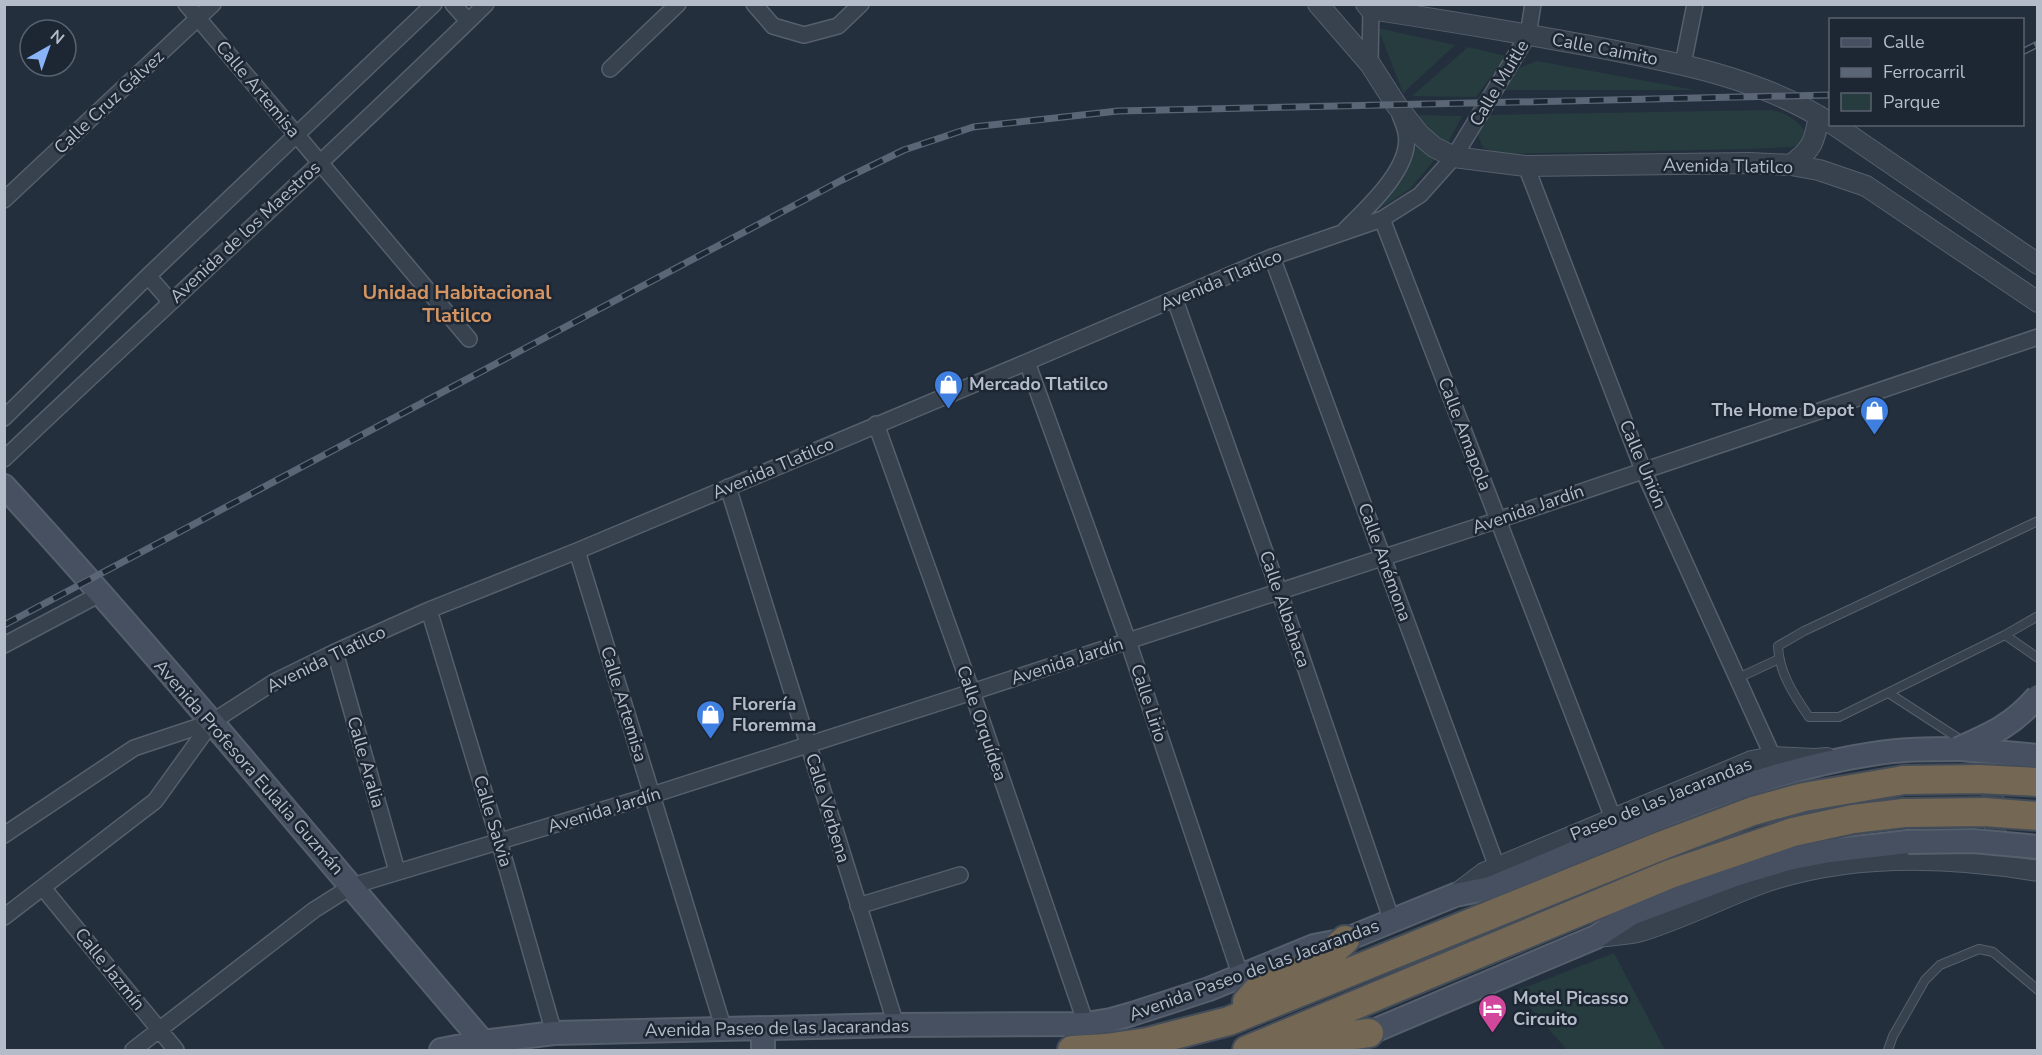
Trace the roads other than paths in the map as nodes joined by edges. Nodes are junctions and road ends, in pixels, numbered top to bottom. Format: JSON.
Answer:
{"nodes":[{"id":1,"x":186,"y":4,"type":"edge"},
{"id":2,"x":213,"y":4,"type":"edge"},
{"id":3,"x":434,"y":4,"type":"edge"},
{"id":4,"x":453,"y":4,"type":"edge"},
{"id":5,"x":486,"y":4,"type":"edge"},
{"id":6,"x":678,"y":4,"type":"edge"},
{"id":7,"x":754,"y":4,"type":"edge"},
{"id":8,"x":861,"y":4,"type":"edge"},
{"id":9,"x":1318,"y":4,"type":"edge"},
{"id":10,"x":1533,"y":4,"type":"edge"},
{"id":11,"x":1695,"y":4,"type":"edge"},
{"id":12,"x":1369,"y":6,"type":"edge"},
{"id":13,"x":198,"y":19,"type":"junction"},
{"id":14,"x":468,"y":21,"type":"junction"},
{"id":15,"x":1528,"y":35,"type":"junction"},
{"id":16,"x":1370,"y":64,"type":"junction"},
{"id":17,"x":1683,"y":64,"type":"junction"},
{"id":18,"x":610,"y":69,"type":"dead end"},
{"id":19,"x":1397,"y":106,"type":"junction"},
{"id":20,"x":1827,"y":121,"type":"edge"},
{"id":21,"x":1834,"y":126,"type":"edge"},
{"id":22,"x":296,"y":134,"type":"junction"},
{"id":23,"x":1454,"y":157,"type":"junction"},
{"id":24,"x":320,"y":163,"type":"junction"},
{"id":25,"x":1791,"y":165,"type":"junction"},
{"id":26,"x":1526,"y":166,"type":"junction"},
{"id":27,"x":4,"y":200,"type":"edge"},
{"id":28,"x":1382,"y":219,"type":"junction"},
{"id":29,"x":1344,"y":232,"type":"junction"},
{"id":30,"x":1272,"y":256,"type":"junction"},
{"id":31,"x":2037,"y":264,"type":"edge"},
{"id":32,"x":148,"y":276,"type":"junction"},
{"id":33,"x":1175,"y":300,"type":"junction"},
{"id":34,"x":170,"y":301,"type":"junction"},
{"id":35,"x":2037,"y":302,"type":"edge"},
{"id":36,"x":2037,"y":337,"type":"edge"},
{"id":37,"x":469,"y":339,"type":"dead end"},
{"id":38,"x":1027,"y":362,"type":"junction"},
{"id":39,"x":4,"y":418,"type":"edge"},
{"id":40,"x":876,"y":424,"type":"junction"},
{"id":41,"x":4,"y":459,"type":"edge"},
{"id":42,"x":1643,"y":470,"type":"junction"},
{"id":43,"x":4,"y":486,"type":"edge"},
{"id":44,"x":728,"y":487,"type":"junction"},
{"id":45,"x":1498,"y":520,"type":"junction"},
{"id":46,"x":2037,"y":521,"type":"edge"},
{"id":47,"x":577,"y":551,"type":"junction"},
{"id":48,"x":1383,"y":557,"type":"junction"},
{"id":49,"x":1280,"y":591,"type":"junction"},
{"id":50,"x":100,"y":594,"type":"junction"},
{"id":51,"x":429,"y":610,"type":"junction"},
{"id":52,"x":2037,"y":616,"type":"edge"},
{"id":53,"x":2005,"y":635,"type":"junction"},
{"id":54,"x":1128,"y":641,"type":"junction"},
{"id":55,"x":4,"y":645,"type":"edge"},
{"id":56,"x":335,"y":652,"type":"junction"},
{"id":57,"x":2037,"y":658,"type":"edge"},
{"id":58,"x":1779,"y":659,"type":"junction"},
{"id":59,"x":1738,"y":678,"type":"junction"},
{"id":60,"x":972,"y":692,"type":"junction"},
{"id":61,"x":1890,"y":694,"type":"junction"},
{"id":62,"x":2037,"y":695,"type":"edge"},
{"id":63,"x":212,"y":722,"type":"junction"},
{"id":64,"x":1989,"y":739,"type":"junction"},
{"id":65,"x":808,"y":745,"type":"junction"},
{"id":66,"x":1961,"y":746,"type":"junction"},
{"id":67,"x":2037,"y":756,"type":"edge"},
{"id":68,"x":1773,"y":757,"type":"junction"},
{"id":69,"x":652,"y":795,"type":"junction"},
{"id":70,"x":2036,"y":796,"type":"edge"},
{"id":71,"x":1613,"y":818,"type":"junction"},
{"id":72,"x":2037,"y":829,"type":"edge"},
{"id":73,"x":4,"y":835,"type":"edge"},
{"id":74,"x":499,"y":841,"type":"junction"},
{"id":75,"x":2037,"y":847,"type":"edge"},
{"id":76,"x":2010,"y":866,"type":"junction"},
{"id":77,"x":397,"y":871,"type":"junction"},
{"id":78,"x":2037,"y":871,"type":"edge"},
{"id":79,"x":960,"y":875,"type":"dead end"},
{"id":80,"x":1493,"y":878,"type":"junction"},
{"id":81,"x":352,"y":886,"type":"junction"},
{"id":82,"x":43,"y":888,"type":"junction"},
{"id":83,"x":858,"y":906,"type":"junction"},
{"id":84,"x":4,"y":917,"type":"edge"},
{"id":85,"x":1392,"y":921,"type":"junction"},
{"id":86,"x":1596,"y":937,"type":"junction"},
{"id":87,"x":1345,"y":940,"type":"junction"},
{"id":88,"x":1241,"y":977,"type":"junction"},
{"id":89,"x":2037,"y":990,"type":"edge"},
{"id":90,"x":1229,"y":1021,"type":"junction"},
{"id":91,"x":1086,"y":1024,"type":"junction"},
{"id":92,"x":896,"y":1025,"type":"junction"},
{"id":93,"x":160,"y":1030,"type":"junction"},
{"id":94,"x":724,"y":1030,"type":"junction"},
{"id":95,"x":554,"y":1033,"type":"junction"},
{"id":96,"x":1369,"y":1033,"type":"junction"},
{"id":97,"x":763,"y":1040,"type":"edge"},
{"id":98,"x":486,"y":1046,"type":"edge"},
{"id":99,"x":133,"y":1050,"type":"edge"},
{"id":100,"x":176,"y":1050,"type":"edge"},
{"id":101,"x":441,"y":1050,"type":"edge"},
{"id":102,"x":1072,"y":1050,"type":"edge"},
{"id":103,"x":1247,"y":1050,"type":"edge"},
{"id":104,"x":1291,"y":1050,"type":"edge"},
{"id":105,"x":1340,"y":1050,"type":"edge"},
{"id":106,"x":1888,"y":1050,"type":"edge"}],
"edges":[{"from":1,"to":13,"type":"street","name":"Calle Artemisa"},
{"from":2,"to":13,"type":"street","name":"Calle Cruz Gálvez"},
{"from":3,"to":22,"type":"street","name":"Avenida de los Maestros"},
{"from":4,"to":14,"type":"street"},
{"from":5,"to":14,"type":"street","name":"Avenida de los Maestros"},
{"from":6,"to":18,"type":"street"},
{"from":7,"to":8,"type":"street"},
{"from":9,"to":16,"type":"street"},
{"from":10,"to":15,"type":"street","name":"Calle Muitle"},
{"from":11,"to":17,"type":"street"},
{"from":12,"to":15,"type":"street","name":"Calle Caimito"},
{"from":12,"to":16,"type":"street"},
{"from":13,"to":22,"type":"street","name":"Calle Artemisa"},
{"from":13,"to":27,"type":"street","name":"Calle Cruz Gálvez"},
{"from":14,"to":24,"type":"street","name":"Avenida de los Maestros"},
{"from":15,"to":17,"type":"street","name":"Calle Caimito"},
{"from":15,"to":23,"type":"street","name":"Calle Muitle"},
{"from":16,"to":19,"type":"street"},
{"from":17,"to":20,"type":"street","name":"Calle Caimito"},
{"from":19,"to":23,"type":"street","name":"Avenida Tlatilco"},
{"from":19,"to":29,"type":"street","name":"Avenida Tlatilco"},
{"from":20,"to":25,"type":"street"},
{"from":21,"to":31,"type":"street","name":"Calle Caimito"},
{"from":22,"to":24,"type":"street","name":"Calle Artemisa"},
{"from":22,"to":32,"type":"street","name":"Avenida de los Maestros"},
{"from":23,"to":26,"type":"street","name":"Avenida Tlatilco"},
{"from":23,"to":28,"type":"street","name":"Avenida Tlatilco"},
{"from":24,"to":34,"type":"street","name":"Avenida de los Maestros"},
{"from":24,"to":37,"type":"street","name":"Calle Artemisa"},
{"from":25,"to":26,"type":"street","name":"Avenida Tlatilco"},
{"from":25,"to":35,"type":"street","name":"Avenida Tlatilco"},
{"from":26,"to":42,"type":"street","name":"Calle Unión"},
{"from":28,"to":29,"type":"street","name":"Avenida Tlatilco"},
{"from":28,"to":45,"type":"street","name":"Calle Amapola"},
{"from":29,"to":30,"type":"street","name":"Avenida Tlatilco"},
{"from":30,"to":33,"type":"street","name":"Avenida Tlatilco"},
{"from":30,"to":48,"type":"street","name":"Calle Anémona"},
{"from":32,"to":34,"type":"street"},
{"from":32,"to":39,"type":"street","name":"Avenida de los Maestros"},
{"from":33,"to":38,"type":"street","name":"Avenida Tlatilco"},
{"from":33,"to":49,"type":"street","name":"Calle Albahaca"},
{"from":34,"to":41,"type":"street","name":"Avenida de los Maestros"},
{"from":36,"to":42,"type":"street","name":"Avenida Jardín"},
{"from":38,"to":40,"type":"street","name":"Avenida Tlatilco"},
{"from":38,"to":54,"type":"street","name":"Calle Lirio"},
{"from":40,"to":44,"type":"street","name":"Avenida Tlatilco"},
{"from":40,"to":60,"type":"street","name":"Calle Orquídea"},
{"from":42,"to":45,"type":"street","name":"Avenida Jardín"},
{"from":42,"to":59,"type":"street","name":"Calle Unión"},
{"from":43,"to":50,"type":"main road","name":"Avenida Profesora Eulalia Guzmán"},
{"from":44,"to":47,"type":"street","name":"Avenida Tlatilco"},
{"from":44,"to":65,"type":"street","name":"Calle Verbena"},
{"from":45,"to":48,"type":"street","name":"Avenida Jardín"},
{"from":45,"to":71,"type":"street","name":"Calle Amapola"},
{"from":46,"to":58,"type":"lane"},
{"from":47,"to":51,"type":"street","name":"Avenida Tlatilco"},
{"from":47,"to":69,"type":"street","name":"Calle Artemisa"},
{"from":48,"to":49,"type":"street","name":"Avenida Jardín"},
{"from":48,"to":80,"type":"street","name":"Calle Anémona"},
{"from":49,"to":54,"type":"street","name":"Avenida Jardín"},
{"from":49,"to":85,"type":"street","name":"Calle Albahaca"},
{"from":50,"to":55,"type":"street"},
{"from":50,"to":63,"type":"main road","name":"Avenida Profesora Eulalia Guzmán"},
{"from":51,"to":56,"type":"street","name":"Avenida Tlatilco"},
{"from":51,"to":74,"type":"street","name":"Calle Salvia"},
{"from":52,"to":53,"type":"lane"},
{"from":53,"to":57,"type":"lane"},
{"from":53,"to":61,"type":"lane"},
{"from":54,"to":60,"type":"street","name":"Avenida Jardín"},
{"from":54,"to":88,"type":"street","name":"Calle Lirio"},
{"from":56,"to":63,"type":"street","name":"Avenida Tlatilco"},
{"from":56,"to":77,"type":"street","name":"Calle Aralia"},
{"from":58,"to":59,"type":"lane"},
{"from":58,"to":61,"type":"lane"},
{"from":59,"to":68,"type":"street","name":"Calle Unión"},
{"from":60,"to":65,"type":"street","name":"Avenida Jardín"},
{"from":60,"to":91,"type":"street","name":"Calle Orquídea"},
{"from":61,"to":66,"type":"lane"},
{"from":62,"to":64,"type":"street"},
{"from":62,"to":66,"type":"main road","bridge":true},
{"from":63,"to":73,"type":"street","name":"Avenida Tlatilco"},
{"from":63,"to":81,"type":"main road","name":"Avenida Profesora Eulalia Guzmán"},
{"from":63,"to":82,"type":"street","name":"Avenida Tlatilco"},
{"from":64,"to":66,"type":"street","name":"Paseo de las Jacarandas"},
{"from":64,"to":70,"type":"street"},
{"from":64,"to":76,"type":"street"},
{"from":65,"to":69,"type":"street","name":"Avenida Jardín"},
{"from":65,"to":83,"type":"street","name":"Calle Verbena"},
{"from":66,"to":67,"type":"main road","name":"Avenida Paseo de las Jacarandas","bridge":true},
{"from":66,"to":68,"type":"street","name":"Paseo de las Jacarandas"},
{"from":66,"to":80,"type":"main road","name":"Avenida Paseo de las Jacarandas"},
{"from":67,"to":70,"type":"street"},
{"from":68,"to":71,"type":"street","name":"Paseo de las Jacarandas"},
{"from":69,"to":74,"type":"street","name":"Avenida Jardín"},
{"from":69,"to":94,"type":"street","name":"Calle Artemisa"},
{"from":70,"to":72,"type":"street"},
{"from":70,"to":90,"type":"highway","bridge":true},
{"from":70,"to":103,"type":"highway","bridge":true},
{"from":71,"to":80,"type":"street","name":"Paseo de las Jacarandas"},
{"from":74,"to":77,"type":"street","name":"Avenida Jardín"},
{"from":74,"to":95,"type":"street","name":"Calle Salvia"},
{"from":75,"to":86,"type":"main road","bridge":true},
{"from":76,"to":78,"type":"street"},
{"from":76,"to":86,"type":"street"},
{"from":77,"to":81,"type":"street","name":"Avenida Jardín"},
{"from":79,"to":83,"type":"street"},
{"from":80,"to":85,"type":"main road","name":"Avenida Paseo de las Jacarandas"},
{"from":81,"to":93,"type":"street","name":"Avenida Jardín"},
{"from":81,"to":98,"type":"main road","name":"Avenida Profesora Eulalia Guzmán"},
{"from":82,"to":84,"type":"street","name":"Avenida Tlatilco"},
{"from":82,"to":93,"type":"street","name":"Calle Jazmín"},
{"from":83,"to":92,"type":"street","name":"Calle Verbena"},
{"from":85,"to":87,"type":"main road","name":"Avenida Paseo de las Jacarandas"},
{"from":86,"to":96,"type":"main road"},
{"from":87,"to":88,"type":"main road","name":"Avenida Paseo de las Jacarandas"},
{"from":87,"to":90,"type":"highway"},
{"from":88,"to":91,"type":"main road","name":"Avenida Paseo de las Jacarandas"},
{"from":89,"to":106,"type":"lane"},
{"from":90,"to":102,"type":"highway"},
{"from":91,"to":92,"type":"main road","name":"Avenida Paseo de las Jacarandas"},
{"from":92,"to":97,"type":"main road","name":"Avenida Paseo de las Jacarandas"},
{"from":93,"to":99,"type":"street","name":"Avenida Jardín"},
{"from":93,"to":100,"type":"street","name":"Calle Jazmín"},
{"from":94,"to":95,"type":"main road","name":"Avenida Paseo de las Jacarandas"},
{"from":94,"to":97,"type":"main road","name":"Avenida Paseo de las Jacarandas"},
{"from":95,"to":98,"type":"main road","name":"Avenida Paseo de las Jacarandas"},
{"from":96,"to":104,"type":"highway"},
{"from":96,"to":105,"type":"main road"},
{"from":98,"to":101,"type":"main road","name":"Avenida Paseo de las Jacarandas"}]}
